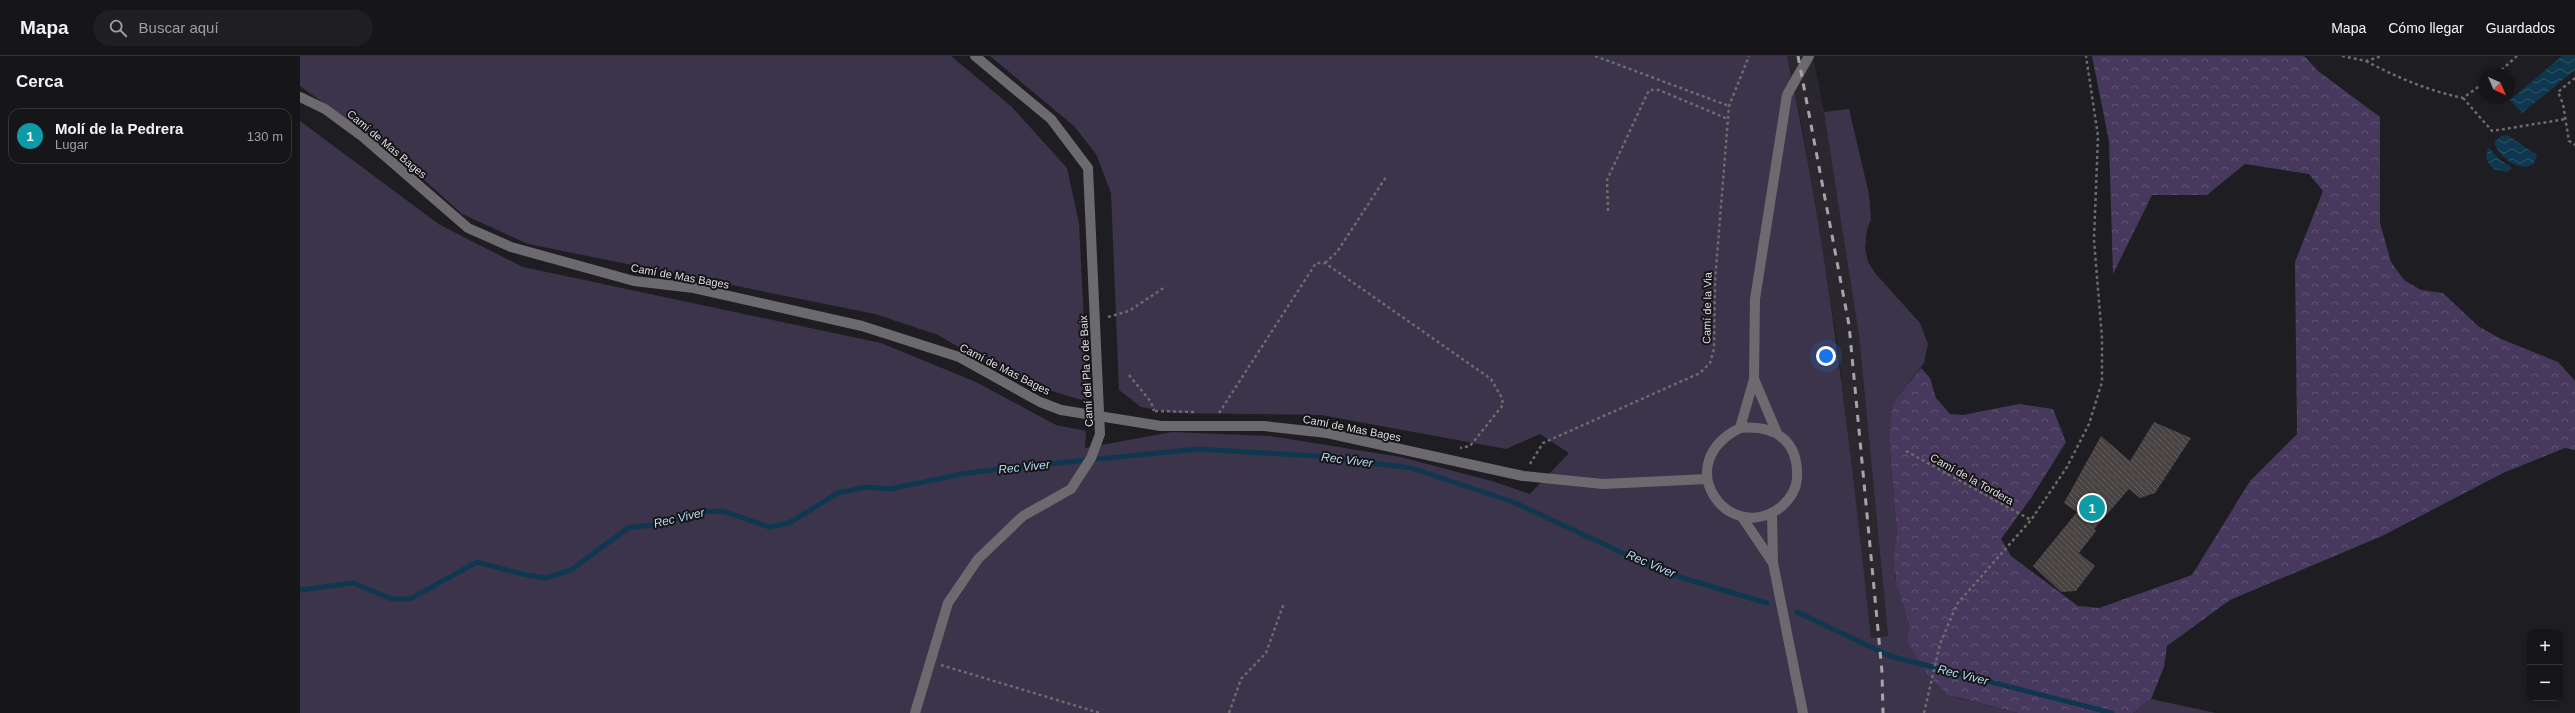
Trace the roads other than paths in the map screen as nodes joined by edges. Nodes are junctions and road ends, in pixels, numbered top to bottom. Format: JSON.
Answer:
{"nodes":[{"id":1,"x":975,"y":56,"type":"edge"},
{"id":2,"x":1809,"y":56,"type":"edge"},
{"id":3,"x":300,"y":97,"type":"edge"},
{"id":4,"x":1754,"y":379,"type":"junction"},
{"id":5,"x":1100,"y":417,"type":"junction"},
{"id":6,"x":1740,"y":428,"type":"junction"},
{"id":7,"x":1777,"y":433,"type":"junction"},
{"id":8,"x":1707,"y":479,"type":"junction"},
{"id":9,"x":1772,"y":513,"type":"junction"},
{"id":10,"x":1742,"y":517,"type":"junction"},
{"id":11,"x":1773,"y":563,"type":"junction"},
{"id":12,"x":915,"y":713,"type":"edge"},
{"id":13,"x":1803,"y":713,"type":"edge"}],
"edges":[{"from":1,"to":5,"type":"street","name":"Camí del Pla o de Baix"},
{"from":2,"to":4,"type":"street"},
{"from":3,"to":5,"type":"street","name":"Camí de Mas Bages"},
{"from":4,"to":6,"type":"street"},
{"from":4,"to":7,"type":"street"},
{"from":5,"to":8,"type":"street","name":"Camí de Mas Bages"},
{"from":5,"to":12,"type":"street","name":"Camí del Pla o de Baix"},
{"from":6,"to":7,"type":"street"},
{"from":6,"to":8,"type":"street"},
{"from":7,"to":9,"type":"street"},
{"from":8,"to":10,"type":"street"},
{"from":9,"to":10,"type":"street"},
{"from":9,"to":11,"type":"street"},
{"from":10,"to":11,"type":"street"},
{"from":11,"to":13,"type":"street"}]}
